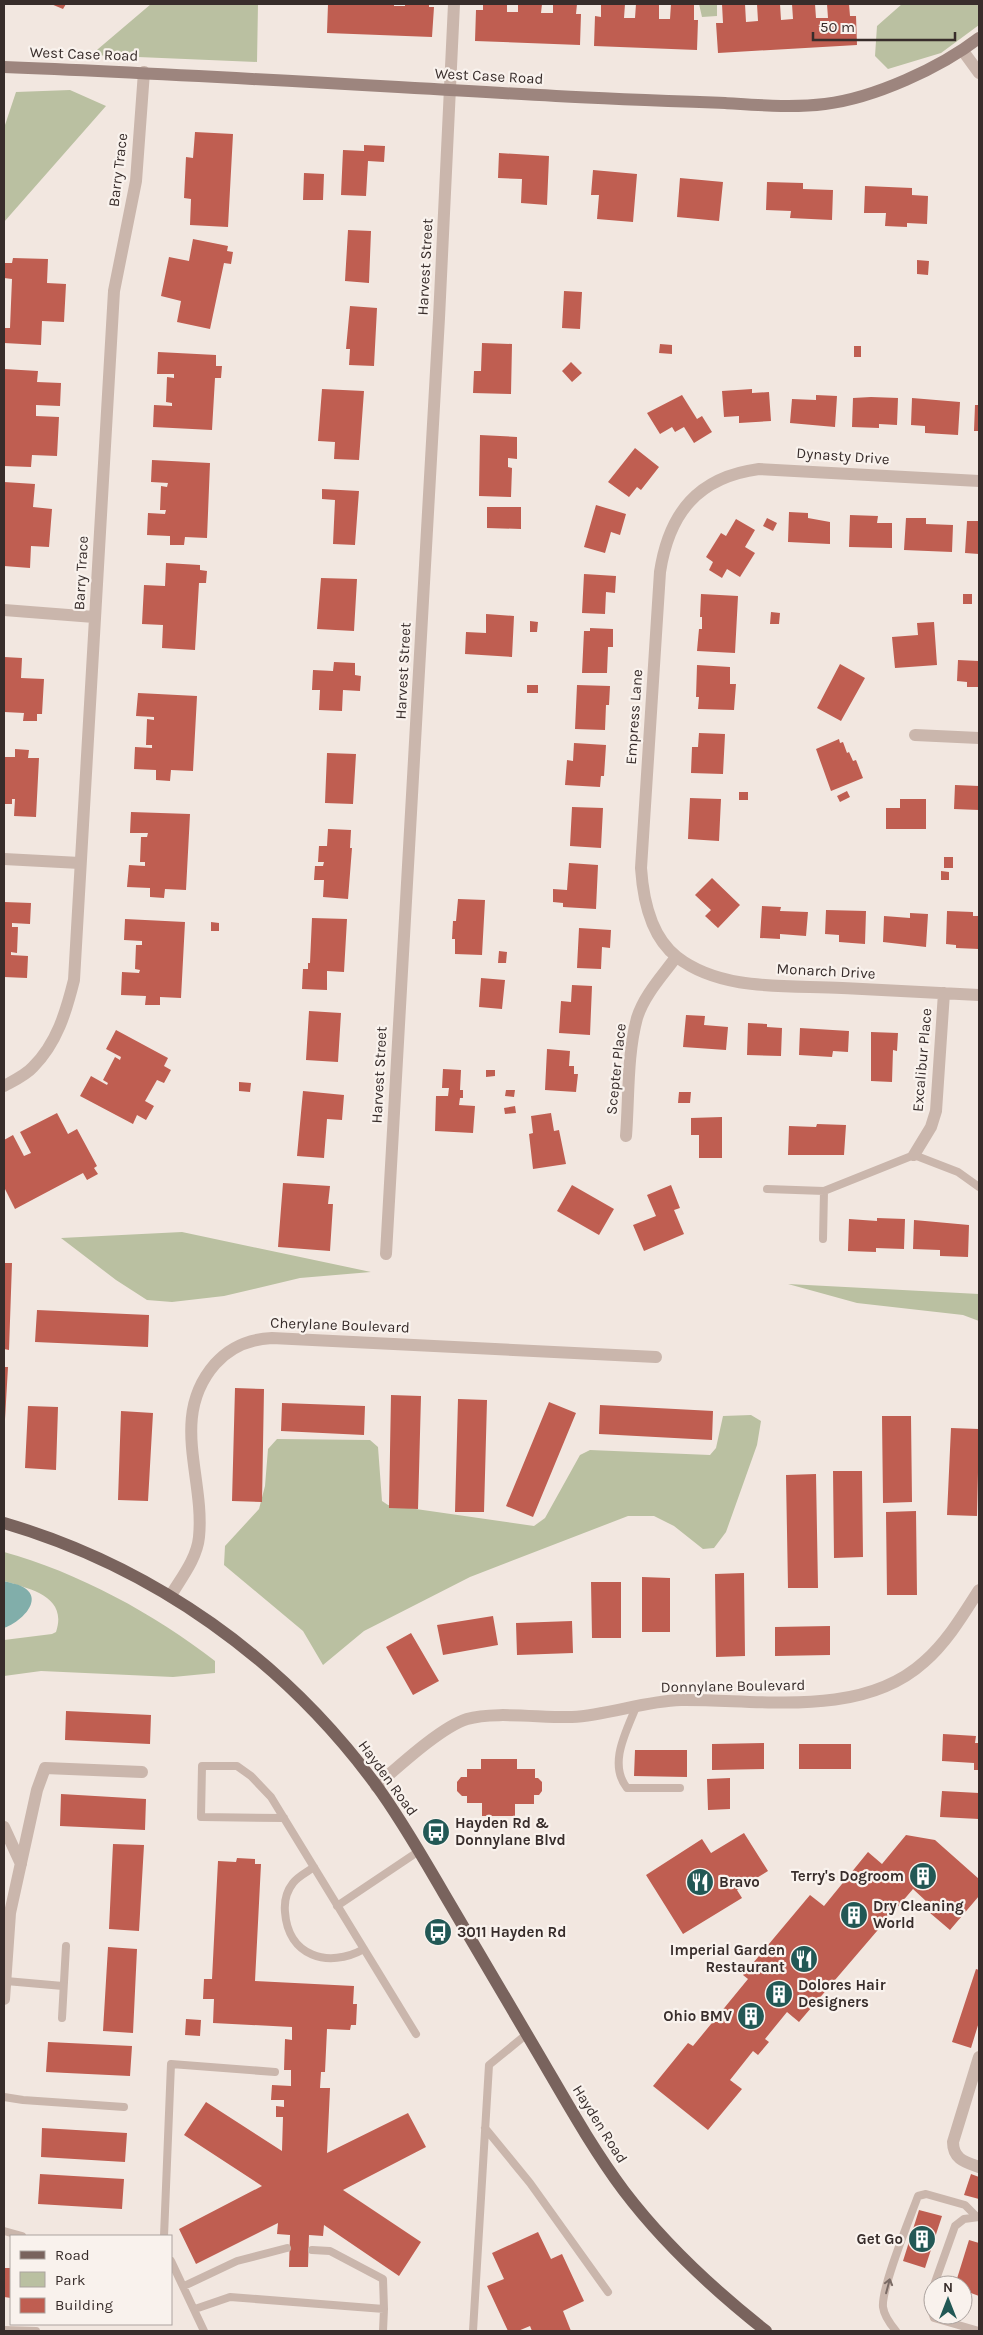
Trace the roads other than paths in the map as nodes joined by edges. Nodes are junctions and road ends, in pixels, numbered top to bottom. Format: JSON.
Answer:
{"nodes":[{"id":1,"x":454,"y":4,"type":"edge"},
{"id":2,"x":979,"y":38,"type":"edge"},
{"id":3,"x":962,"y":51,"type":"junction"},
{"id":4,"x":4,"y":67,"type":"edge"},
{"id":5,"x":144,"y":72,"type":"junction"},
{"id":6,"x":979,"y":74,"type":"edge"},
{"id":7,"x":449,"y":90,"type":"junction"},
{"id":8,"x":979,"y":481,"type":"edge"},
{"id":9,"x":707,"y":486,"type":"joint"},
{"id":10,"x":4,"y":610,"type":"edge"},
{"id":11,"x":94,"y":617,"type":"junction"},
{"id":12,"x":915,"y":735,"type":"dead end"},
{"id":13,"x":979,"y":738,"type":"edge"},
{"id":14,"x":4,"y":859,"type":"edge"},
{"id":15,"x":80,"y":863,"type":"junction"},
{"id":16,"x":676,"y":957,"type":"junction"},
{"id":17,"x":944,"y":993,"type":"junction"},
{"id":18,"x":979,"y":995,"type":"edge"},
{"id":19,"x":4,"y":1086,"type":"edge"},
{"id":20,"x":626,"y":1136,"type":"dead end"},
{"id":21,"x":914,"y":1155,"type":"junction"},
{"id":22,"x":979,"y":1187,"type":"edge"},
{"id":23,"x":767,"y":1188,"type":"dead end"},
{"id":24,"x":824,"y":1191,"type":"junction"},
{"id":25,"x":823,"y":1239,"type":"dead end"},
{"id":26,"x":386,"y":1254,"type":"dead end"},
{"id":27,"x":656,"y":1357,"type":"dead end"},
{"id":28,"x":4,"y":1523,"type":"edge"},
{"id":29,"x":979,"y":1590,"type":"edge"},
{"id":30,"x":171,"y":1595,"type":"junction"},
{"id":31,"x":636,"y":1707,"type":"junction"},
{"id":32,"x":142,"y":1772,"type":"dead end"},
{"id":33,"x":376,"y":1786,"type":"junction"},
{"id":34,"x":680,"y":1788,"type":"dead end"},
{"id":35,"x":284,"y":1818,"type":"junction"},
{"id":36,"x":4,"y":1827,"type":"edge"},
{"id":37,"x":419,"y":1851,"type":"junction"},
{"id":38,"x":22,"y":1864,"type":"junction"},
{"id":39,"x":314,"y":1867,"type":"junction"},
{"id":40,"x":338,"y":1906,"type":"junction"},
{"id":41,"x":7,"y":1908,"type":"edge"},
{"id":42,"x":66,"y":1946,"type":"dead end"},
{"id":43,"x":364,"y":1949,"type":"junction"},
{"id":44,"x":6,"y":1981,"type":"junction"},
{"id":45,"x":63,"y":1986,"type":"junction"},
{"id":46,"x":4,"y":1999,"type":"edge"},
{"id":47,"x":62,"y":2018,"type":"dead end"},
{"id":48,"x":416,"y":2034,"type":"dead end"},
{"id":49,"x":527,"y":2034,"type":"junction"},
{"id":50,"x":979,"y":2057,"type":"edge"},
{"id":51,"x":275,"y":2072,"type":"dead end"},
{"id":52,"x":4,"y":2097,"type":"edge"},
{"id":53,"x":124,"y":2107,"type":"dead end"},
{"id":54,"x":485,"y":2128,"type":"junction"},
{"id":55,"x":979,"y":2167,"type":"edge"},
{"id":56,"x":978,"y":2217,"type":"edge"},
{"id":57,"x":4,"y":2231,"type":"edge"},
{"id":58,"x":18,"y":2235,"type":"edge"},
{"id":59,"x":164,"y":2235,"type":"edge"},
{"id":60,"x":287,"y":2248,"type":"dead end"},
{"id":61,"x":312,"y":2250,"type":"dead end"},
{"id":62,"x":172,"y":2263,"type":"edge"},
{"id":63,"x":937,"y":2275,"type":"edge"},
{"id":64,"x":184,"y":2286,"type":"junction"},
{"id":65,"x":608,"y":2292,"type":"dead end"},
{"id":66,"x":195,"y":2309,"type":"junction"},
{"id":67,"x":384,"y":2309,"type":"junction"},
{"id":68,"x":954,"y":2325,"type":"edge"},
{"id":69,"x":4,"y":2330,"type":"edge"},
{"id":70,"x":969,"y":2330,"type":"edge"},
{"id":71,"x":36,"y":2331,"type":"edge"},
{"id":72,"x":204,"y":2331,"type":"edge"},
{"id":73,"x":384,"y":2331,"type":"edge"},
{"id":74,"x":473,"y":2331,"type":"edge"},
{"id":75,"x":766,"y":2331,"type":"edge"},
{"id":76,"x":896,"y":2331,"type":"edge"},
{"id":77,"x":979,"y":2331,"type":"edge"}],
"edges":[{"from":1,"to":7,"type":"street","name":"Harvest Street"},
{"from":2,"to":3,"type":"main road","name":"West Case Road"},
{"from":3,"to":6,"type":"street"},
{"from":3,"to":7,"type":"main road","name":"West Case Road"},
{"from":4,"to":5,"type":"main road","name":"West Case Road"},
{"from":5,"to":7,"type":"main road","name":"West Case Road"},
{"from":5,"to":11,"type":"street","name":"Barry Trace"},
{"from":7,"to":26,"type":"street","name":"Harvest Street"},
{"from":8,"to":9,"type":"street","name":"Dynasty Drive"},
{"from":9,"to":16,"type":"street","name":"Empress Lane"},
{"from":10,"to":11,"type":"street"},
{"from":11,"to":15,"type":"street","name":"Barry Trace"},
{"from":12,"to":13,"type":"street"},
{"from":14,"to":15,"type":"street"},
{"from":15,"to":19,"type":"street","name":"Barry Trace"},
{"from":16,"to":17,"type":"street","name":"Monarch Drive"},
{"from":16,"to":20,"type":"street","name":"Scepter Place"},
{"from":17,"to":18,"type":"street","name":"Monarch Drive"},
{"from":17,"to":21,"type":"street","name":"Excalibur Place"},
{"from":21,"to":22,"type":"lane"},
{"from":21,"to":24,"type":"lane"},
{"from":23,"to":24,"type":"lane"},
{"from":24,"to":25,"type":"lane"},
{"from":27,"to":30,"type":"street","name":"Cherylane Boulevard"},
{"from":28,"to":30,"type":"main road","name":"Hayden Road"},
{"from":29,"to":31,"type":"street","name":"Donnylane Boulevard"},
{"from":30,"to":33,"type":"main road","name":"Hayden Road"},
{"from":31,"to":33,"type":"street","name":"Donnylane Boulevard"},
{"from":31,"to":34,"type":"lane"},
{"from":32,"to":38,"type":"street"},
{"from":33,"to":37,"type":"main road","name":"Hayden Road"},
{"from":35,"to":35,"type":"lane"},
{"from":35,"to":39,"type":"lane"},
{"from":36,"to":38,"type":"street"},
{"from":37,"to":40,"type":"lane"},
{"from":37,"to":49,"type":"main road","name":"Hayden Road"},
{"from":38,"to":41,"type":"street"},
{"from":39,"to":40,"type":"lane"},
{"from":39,"to":43,"type":"lane"},
{"from":40,"to":43,"type":"lane"},
{"from":41,"to":44,"type":"street"},
{"from":42,"to":45,"type":"lane"},
{"from":43,"to":48,"type":"lane"},
{"from":44,"to":45,"type":"lane"},
{"from":44,"to":46,"type":"street"},
{"from":45,"to":47,"type":"lane"},
{"from":49,"to":54,"type":"lane"},
{"from":49,"to":75,"type":"main road","name":"Hayden Road"},
{"from":50,"to":55,"type":"street"},
{"from":51,"to":59,"type":"lane"},
{"from":52,"to":53,"type":"lane"},
{"from":54,"to":65,"type":"lane"},
{"from":54,"to":74,"type":"lane"},
{"from":56,"to":63,"type":"lane"},
{"from":76,"to":56,"type":"lane","one_way":true},
{"from":57,"to":58,"type":"lane"},
{"from":60,"to":64,"type":"lane"},
{"from":61,"to":67,"type":"lane"},
{"from":62,"to":64,"type":"lane"},
{"from":64,"to":66,"type":"lane"},
{"from":66,"to":67,"type":"lane"},
{"from":66,"to":72,"type":"lane"},
{"from":67,"to":73,"type":"lane"},
{"from":68,"to":70,"type":"lane"},
{"from":69,"to":71,"type":"lane"},
{"from":70,"to":77,"type":"lane"}]}
